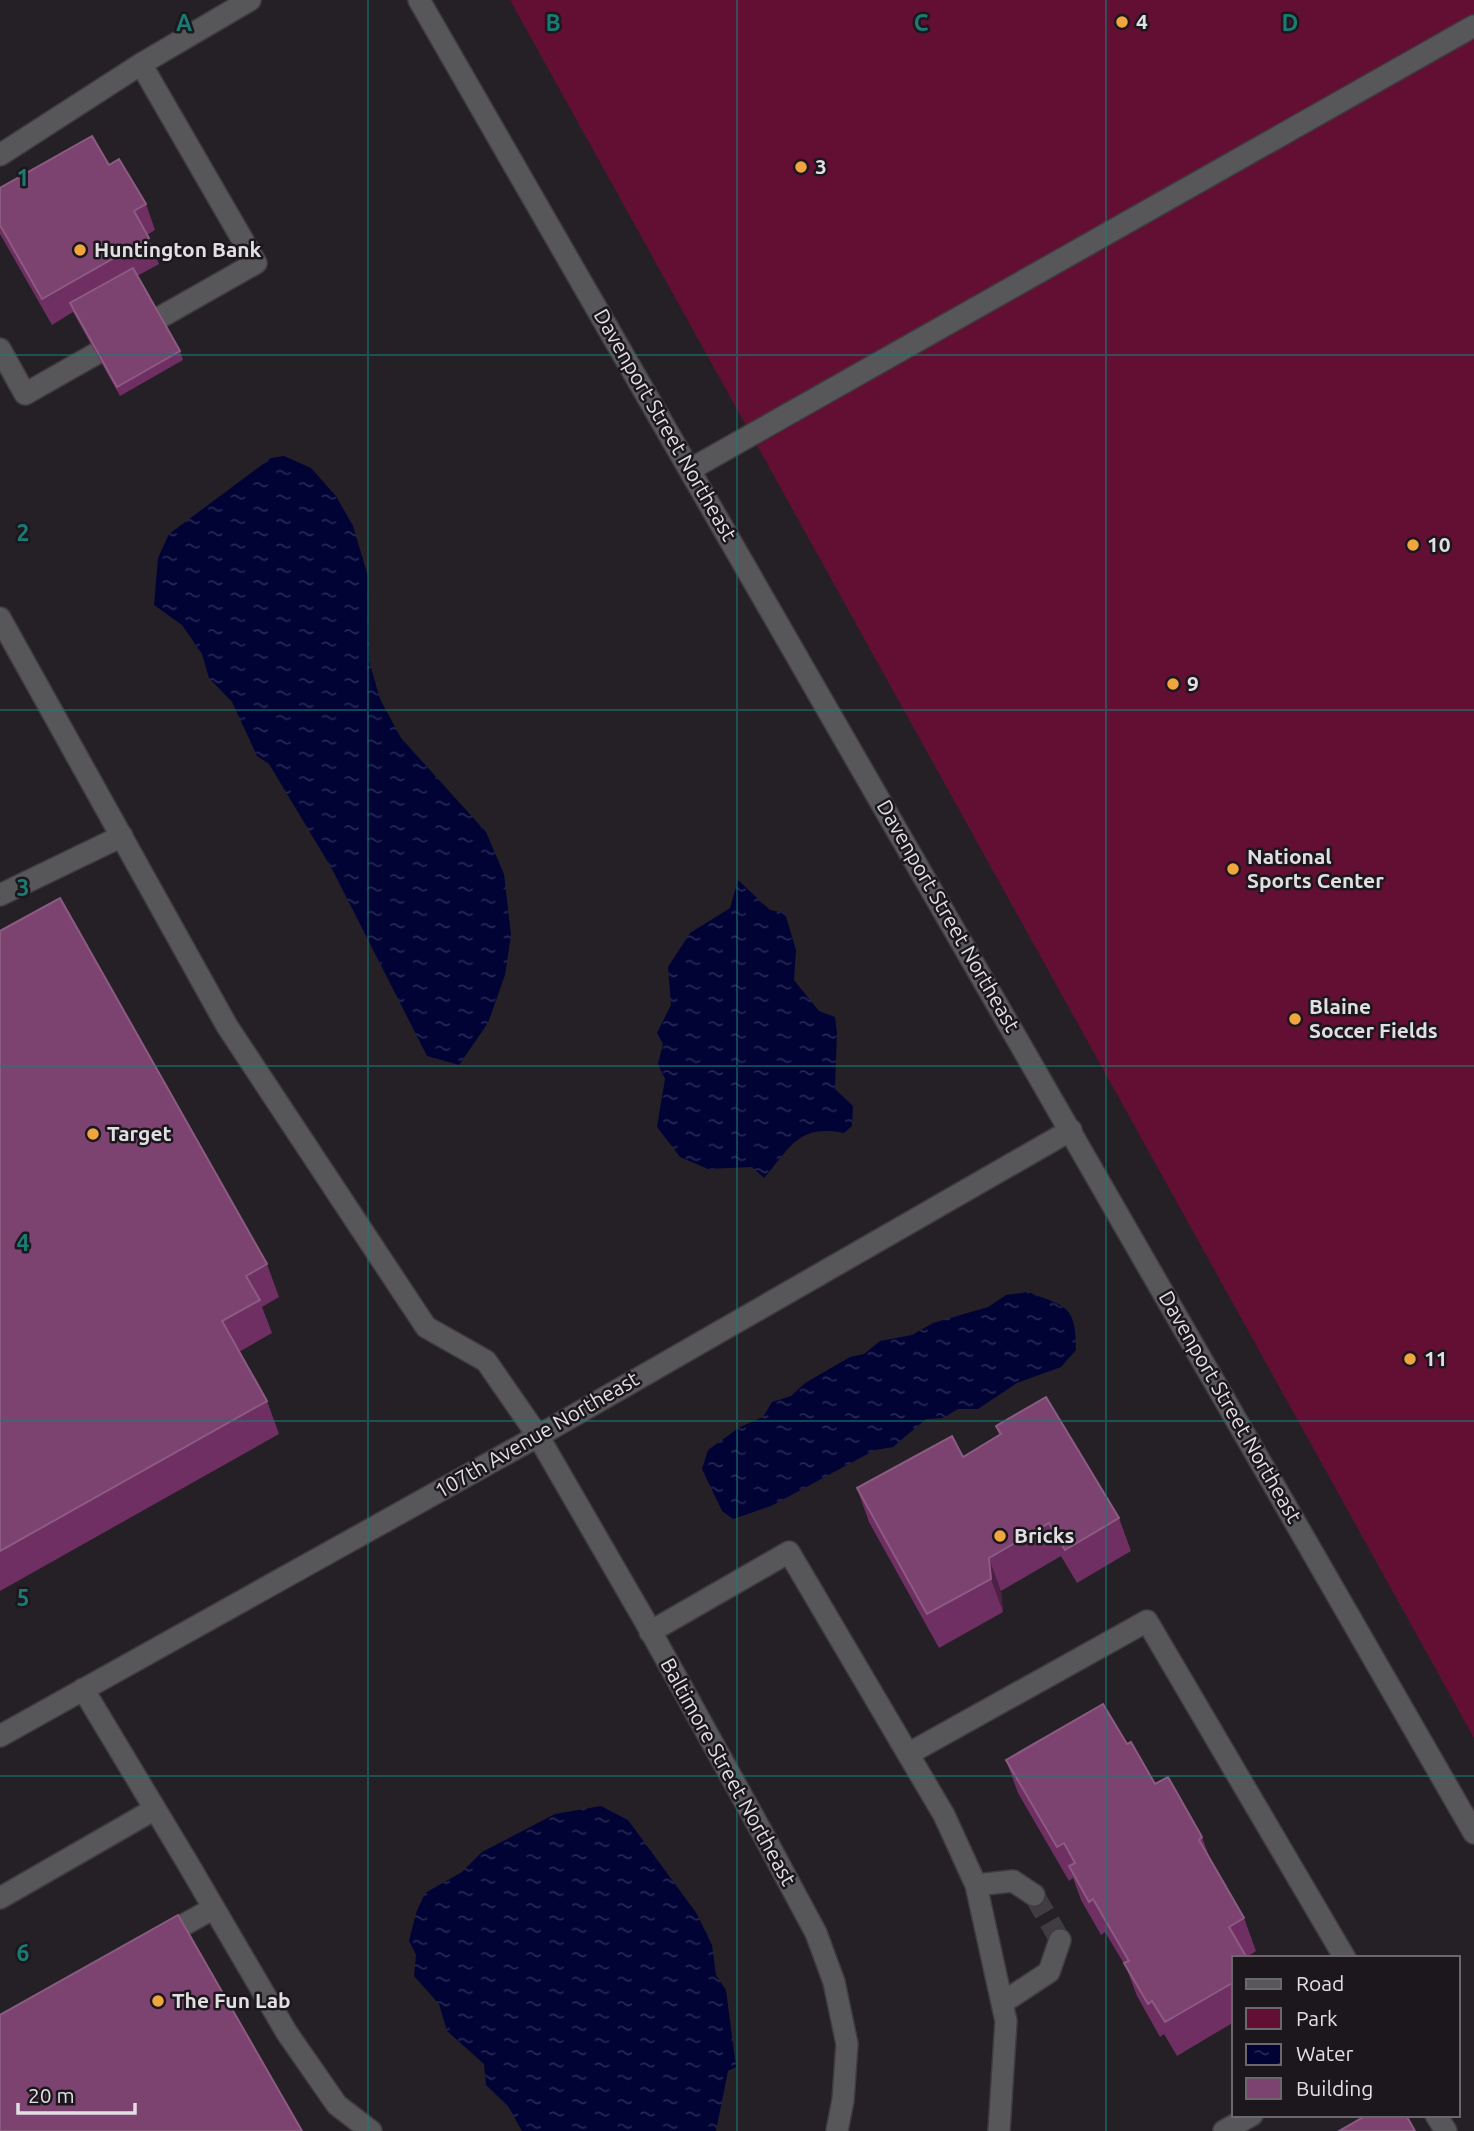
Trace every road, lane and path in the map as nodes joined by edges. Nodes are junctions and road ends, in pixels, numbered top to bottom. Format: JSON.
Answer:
{"nodes":[{"id":1,"x":250,"y":0,"type":"edge"},
{"id":2,"x":419,"y":0,"type":"edge"},
{"id":3,"x":1474,"y":26,"type":"edge"},
{"id":4,"x":141,"y":64,"type":"junction"},
{"id":5,"x":0,"y":155,"type":"edge"},
{"id":6,"x":0,"y":349,"type":"edge"},
{"id":7,"x":691,"y":469,"type":"junction"},
{"id":8,"x":0,"y":618,"type":"edge"},
{"id":9,"x":122,"y":836,"type":"junction"},
{"id":10,"x":0,"y":895,"type":"edge"},
{"id":11,"x":1071,"y":1130,"type":"junction"},
{"id":12,"x":538,"y":1436,"type":"junction"},
{"id":13,"x":650,"y":1632,"type":"junction"},
{"id":14,"x":83,"y":1689,"type":"junction"},
{"id":15,"x":0,"y":1736,"type":"edge"},
{"id":16,"x":908,"y":1754,"type":"junction"},
{"id":17,"x":155,"y":1809,"type":"junction"},
{"id":18,"x":1468,"y":1809,"type":"edge"},
{"id":19,"x":1474,"y":1833,"type":"edge"},
{"id":20,"x":976,"y":1885,"type":"junction"},
{"id":21,"x":1034,"y":1895,"type":"tunnel mouth"},
{"id":22,"x":0,"y":1898,"type":"edge"},
{"id":23,"x":214,"y":1908,"type":"junction"},
{"id":24,"x":1060,"y":1940,"type":"dead end"},
{"id":25,"x":143,"y":1948,"type":"edge"},
{"id":26,"x":1344,"y":1956,"type":"edge"},
{"id":27,"x":1002,"y":2003,"type":"junction"},
{"id":28,"x":1248,"y":2117,"type":"edge"},
{"id":29,"x":370,"y":2131,"type":"edge"},
{"id":30,"x":837,"y":2131,"type":"edge"},
{"id":31,"x":999,"y":2131,"type":"edge"},
{"id":32,"x":1224,"y":2131,"type":"edge"}],
"edges":[{"from":1,"to":4,"type":"street"},
{"from":2,"to":7,"type":"street","name":"Davenport Street Northeast"},
{"from":3,"to":7,"type":"street"},
{"from":4,"to":5,"type":"street"},
{"from":4,"to":6,"type":"street"},
{"from":7,"to":11,"type":"street","name":"Davenport Street Northeast"},
{"from":8,"to":9,"type":"street","name":"Baltimore Street Northeast"},
{"from":9,"to":10,"type":"street"},
{"from":9,"to":12,"type":"street","name":"Baltimore Street Northeast"},
{"from":11,"to":12,"type":"street","name":"107th Avenue Northeast"},
{"from":11,"to":18,"type":"street","name":"Davenport Street Northeast"},
{"from":12,"to":13,"type":"street","name":"Baltimore Street Northeast"},
{"from":12,"to":14,"type":"street","name":"107th Avenue Northeast"},
{"from":13,"to":16,"type":"street"},
{"from":13,"to":30,"type":"street","name":"Baltimore Street Northeast"},
{"from":14,"to":15,"type":"street","name":"107th Avenue Northeast"},
{"from":14,"to":17,"type":"street"},
{"from":16,"to":20,"type":"street"},
{"from":16,"to":26,"type":"street"},
{"from":17,"to":22,"type":"street"},
{"from":17,"to":23,"type":"street"},
{"from":18,"to":19,"type":"street","name":"Davenport Street Northeast"},
{"from":20,"to":21,"type":"street"},
{"from":20,"to":27,"type":"street"},
{"from":23,"to":25,"type":"street"},
{"from":23,"to":29,"type":"street"},
{"from":24,"to":27,"type":"street"},
{"from":27,"to":31,"type":"street"},
{"from":28,"to":32,"type":"street"}]}
